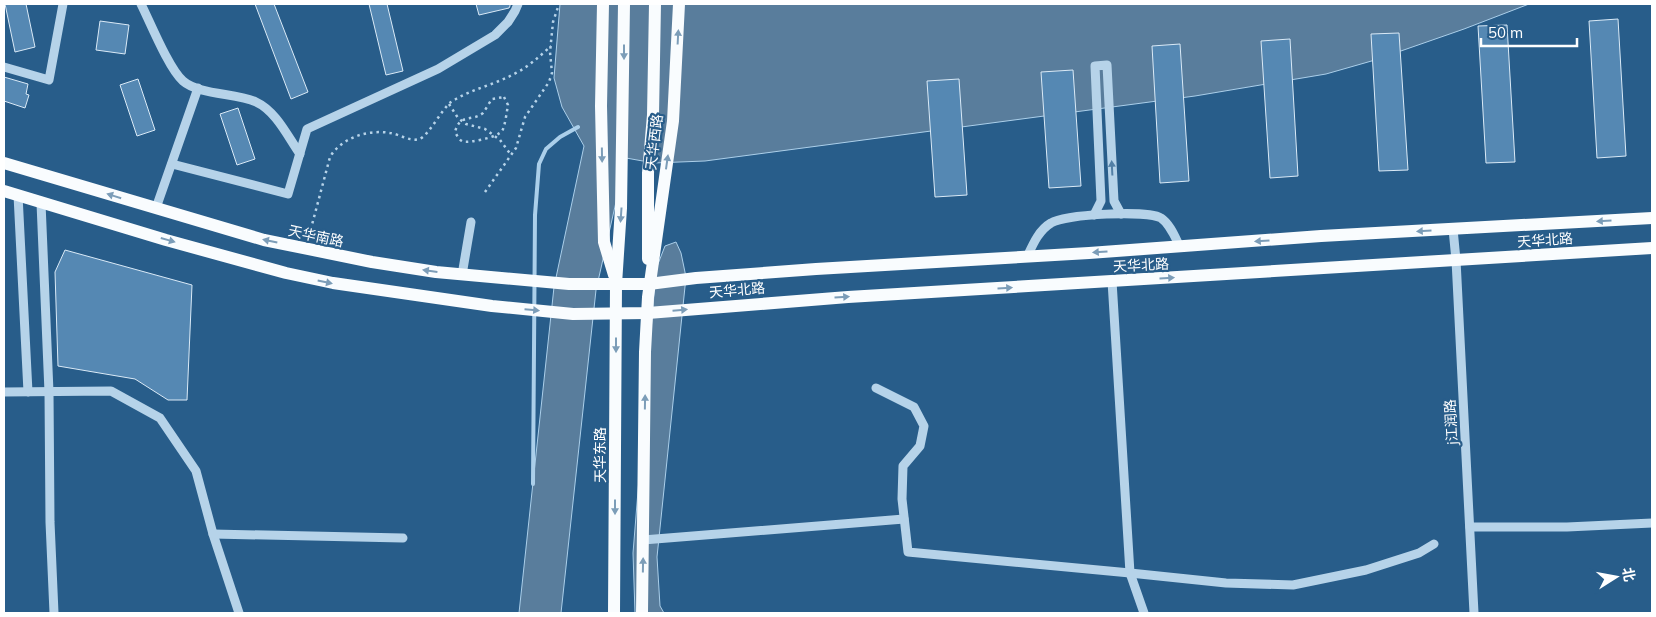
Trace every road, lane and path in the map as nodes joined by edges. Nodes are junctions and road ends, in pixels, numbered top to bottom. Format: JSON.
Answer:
{"nodes":[{"id":1,"x":63,"y":4,"type":"edge"},
{"id":2,"x":141,"y":4,"type":"edge"},
{"id":3,"x":518,"y":4,"type":"edge"},
{"id":4,"x":559,"y":4,"type":"edge"},
{"id":5,"x":603,"y":4,"type":"edge"},
{"id":6,"x":624,"y":4,"type":"edge"},
{"id":7,"x":655,"y":4,"type":"edge"},
{"id":8,"x":679,"y":4,"type":"edge"},
{"id":9,"x":551,"y":46,"type":"junction"},
{"id":10,"x":4,"y":67,"type":"edge"},
{"id":11,"x":198,"y":88,"type":"junction"},
{"id":12,"x":449,"y":104,"type":"junction"},
{"id":13,"x":461,"y":120,"type":"junction"},
{"id":14,"x":496,"y":137,"type":"junction"},
{"id":15,"x":300,"y":154,"type":"junction"},
{"id":16,"x":511,"y":155,"type":"junction"},
{"id":17,"x":4,"y":163,"type":"edge"},
{"id":18,"x":172,"y":164,"type":"junction"},
{"id":19,"x":4,"y":191,"type":"edge"},
{"id":20,"x":485,"y":192,"type":"dead end"},
{"id":21,"x":18,"y":195,"type":"junction"},
{"id":22,"x":41,"y":203,"type":"junction"},
{"id":23,"x":156,"y":208,"type":"junction"},
{"id":24,"x":1121,"y":214,"type":"junction"},
{"id":25,"x":1094,"y":215,"type":"junction"},
{"id":26,"x":1652,"y":218,"type":"edge"},
{"id":27,"x":470,"y":222,"type":"dead end"},
{"id":28,"x":1453,"y":229,"type":"junction"},
{"id":29,"x":1180,"y":246,"type":"junction"},
{"id":30,"x":1652,"y":248,"type":"edge"},
{"id":31,"x":306,"y":249,"type":"junction"},
{"id":32,"x":1027,"y":257,"type":"junction"},
{"id":33,"x":1456,"y":260,"type":"junction"},
{"id":34,"x":462,"y":275,"type":"junction"},
{"id":35,"x":1112,"y":281,"type":"junction"},
{"id":36,"x":633,"y":284,"type":"joint"},
{"id":37,"x":650,"y":284,"type":"junction"},
{"id":38,"x":616,"y":290,"type":"junction"},
{"id":39,"x":616,"y":314,"type":"junction"},
{"id":40,"x":648,"y":314,"type":"junction"},
{"id":41,"x":876,"y":388,"type":"dead end"},
{"id":42,"x":4,"y":392,"type":"edge"},
{"id":43,"x":28,"y":392,"type":"junction"},
{"id":44,"x":49,"y":392,"type":"junction"},
{"id":45,"x":904,"y":519,"type":"junction"},
{"id":46,"x":1652,"y":522,"type":"edge"},
{"id":47,"x":1470,"y":526,"type":"junction"},
{"id":48,"x":213,"y":534,"type":"junction"},
{"id":49,"x":403,"y":538,"type":"dead end"},
{"id":50,"x":643,"y":540,"type":"junction"},
{"id":51,"x":1434,"y":544,"type":"dead end"},
{"id":52,"x":1130,"y":573,"type":"junction"},
{"id":53,"x":54,"y":613,"type":"edge"},
{"id":54,"x":238,"y":613,"type":"edge"},
{"id":55,"x":614,"y":613,"type":"edge"},
{"id":56,"x":642,"y":613,"type":"edge"},
{"id":57,"x":1144,"y":613,"type":"edge"},
{"id":58,"x":1474,"y":613,"type":"edge"}],
"edges":[{"from":1,"to":10,"type":"street"},
{"from":2,"to":11,"type":"street"},
{"from":3,"to":15,"type":"street"},
{"from":4,"to":9,"type":"path"},
{"from":5,"to":38,"type":"main road","one_way":true},
{"from":6,"to":38,"type":"main road","name":"天华西路","one_way":true},
{"from":7,"to":37,"type":"main road","name":"天华西路"},
{"from":37,"to":8,"type":"main road","name":"天华西路","one_way":true},
{"from":9,"to":12,"type":"path"},
{"from":9,"to":16,"type":"path"},
{"from":11,"to":15,"type":"street"},
{"from":11,"to":18,"type":"street"},
{"from":12,"to":13,"type":"path"},
{"from":12,"to":31,"type":"path"},
{"from":13,"to":14,"type":"path"},
{"from":13,"to":14,"type":"path"},
{"from":13,"to":14,"type":"path"},
{"from":14,"to":16,"type":"path"},
{"from":15,"to":18,"type":"street"},
{"from":16,"to":20,"type":"path"},
{"from":23,"to":17,"type":"main road","name":"天华南路","one_way":true},
{"from":18,"to":23,"type":"street"},
{"from":19,"to":21,"type":"main road"},
{"from":21,"to":22,"type":"main road"},
{"from":21,"to":43,"type":"street"},
{"from":22,"to":39,"type":"main road","one_way":true},
{"from":22,"to":44,"type":"street"},
{"from":31,"to":23,"type":"main road","name":"天华南路","one_way":true},
{"from":24,"to":25,"type":"street"},
{"from":24,"to":25,"type":"street","one_way":true},
{"from":24,"to":29,"type":"street"},
{"from":25,"to":32,"type":"street"},
{"from":26,"to":28,"type":"main road","name":"天华北路","one_way":true},
{"from":27,"to":34,"type":"street"},
{"from":28,"to":29,"type":"main road","name":"天华北路","one_way":true},
{"from":28,"to":33,"type":"street","name":"j江润路"},
{"from":29,"to":32,"type":"main road","name":"天华北路","one_way":true},
{"from":30,"to":33,"type":"main road","name":"天华北路"},
{"from":34,"to":31,"type":"main road","name":"天华南路","one_way":true},
{"from":32,"to":37,"type":"main road","name":"天华北路"},
{"from":35,"to":33,"type":"main road","name":"天华北路","one_way":true},
{"from":33,"to":47,"type":"street","name":"j江润路"},
{"from":34,"to":38,"type":"main road","name":"天华南路"},
{"from":40,"to":35,"type":"main road","name":"天华北路","one_way":true},
{"from":35,"to":52,"type":"street"},
{"from":36,"to":37,"type":"main road","name":"天华北路"},
{"from":36,"to":38,"type":"main road","name":"天华南路"},
{"from":37,"to":40,"type":"main road","name":"天华西路"},
{"from":38,"to":39,"type":"main road","name":"天华东路"},
{"from":39,"to":40,"type":"main road","name":"天华北路"},
{"from":39,"to":55,"type":"main road","name":"天华东路","one_way":true},
{"from":50,"to":40,"type":"main road","one_way":true},
{"from":41,"to":45,"type":"street"},
{"from":42,"to":43,"type":"street"},
{"from":43,"to":44,"type":"street"},
{"from":44,"to":48,"type":"street"},
{"from":44,"to":53,"type":"street"},
{"from":45,"to":50,"type":"street"},
{"from":45,"to":52,"type":"street"},
{"from":46,"to":47,"type":"street"},
{"from":47,"to":58,"type":"street","name":"j江润路"},
{"from":48,"to":49,"type":"street"},
{"from":48,"to":54,"type":"street"},
{"from":56,"to":50,"type":"main road","one_way":true},
{"from":51,"to":52,"type":"street"},
{"from":52,"to":57,"type":"street"}]}
